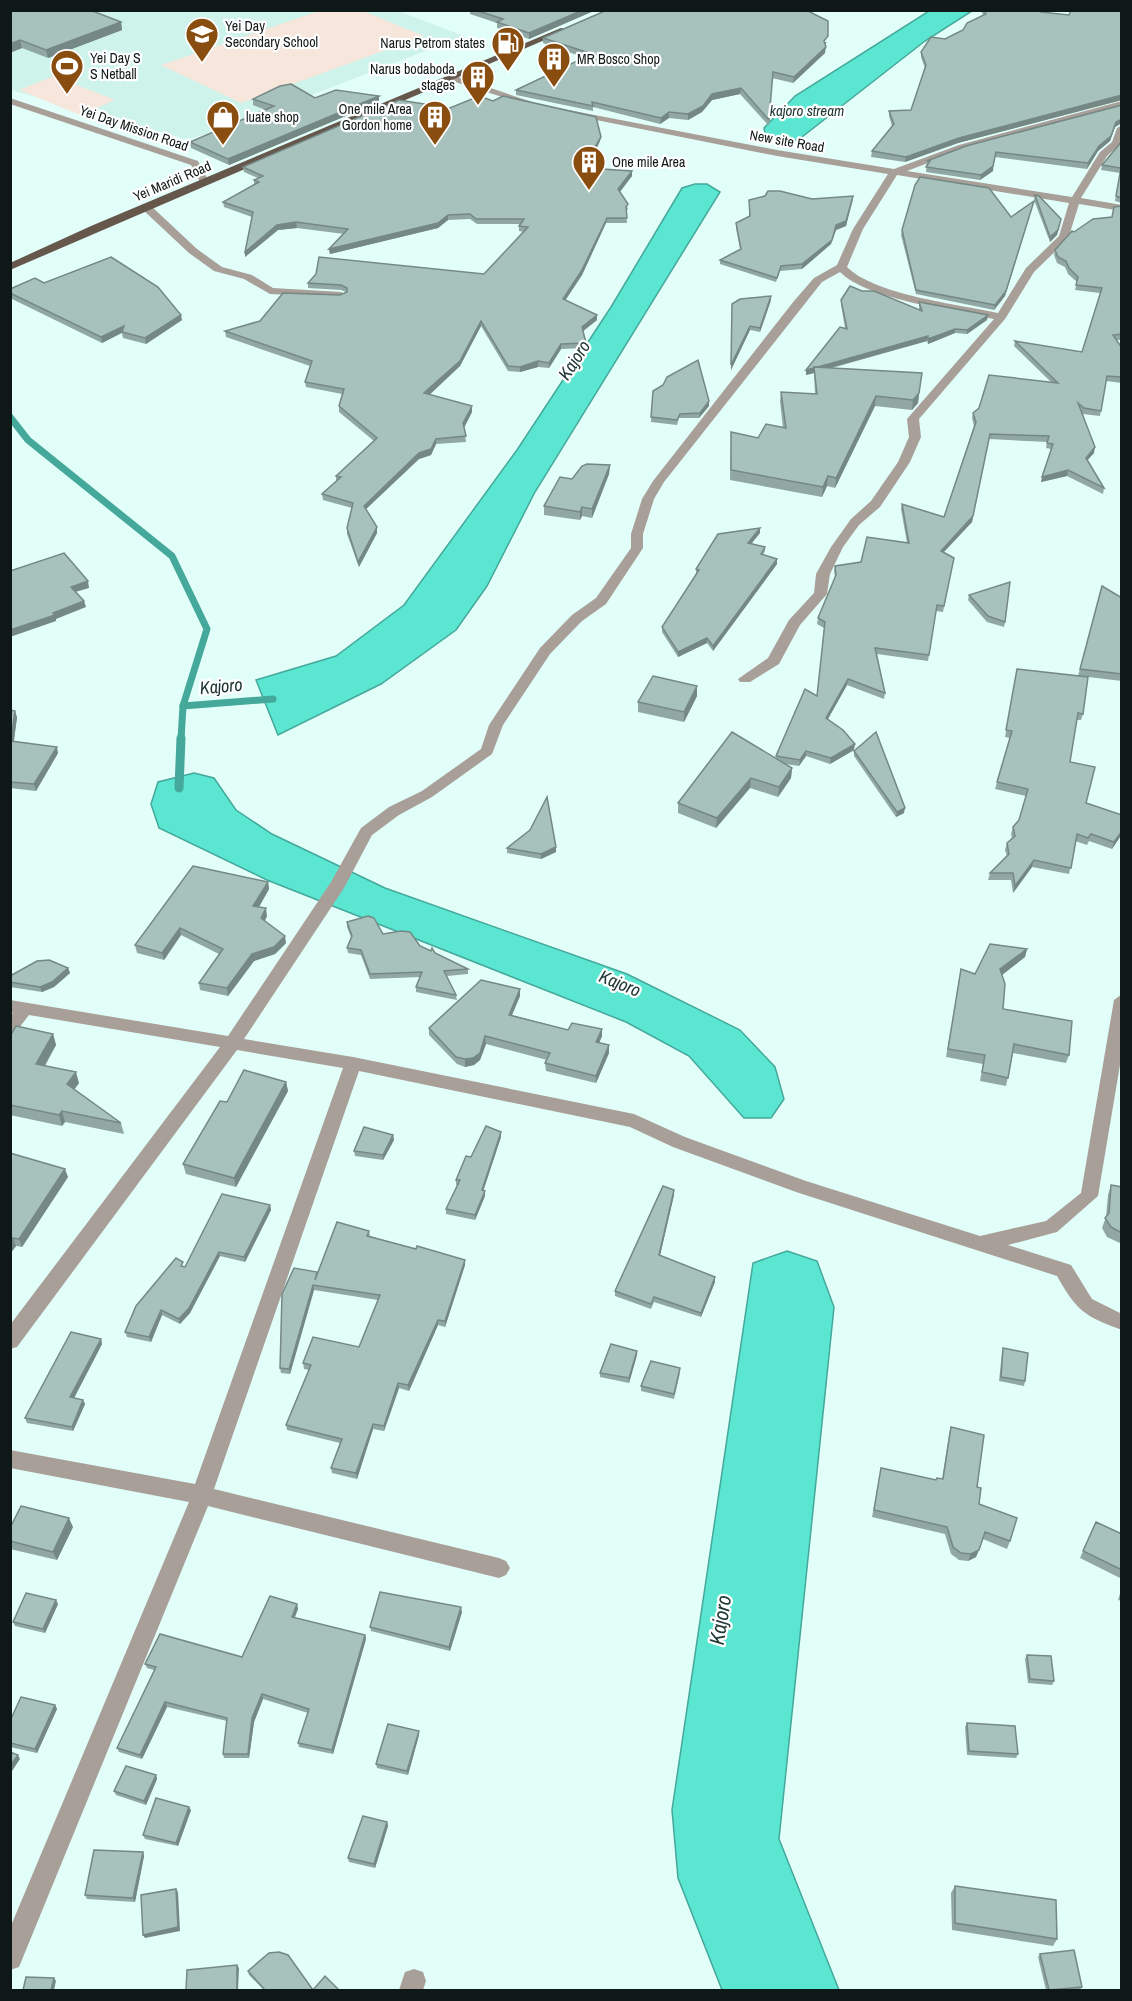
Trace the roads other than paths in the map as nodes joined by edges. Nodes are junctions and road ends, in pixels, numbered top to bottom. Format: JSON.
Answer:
{"nodes":[{"id":1,"x":570,"y":28,"type":"edge"},
{"id":2,"x":452,"y":78,"type":"junction"},
{"id":3,"x":10,"y":101,"type":"edge"},
{"id":4,"x":1122,"y":104,"type":"edge"},
{"id":5,"x":544,"y":106,"type":"edge"},
{"id":6,"x":555,"y":109,"type":"edge"},
{"id":7,"x":1122,"y":128,"type":"edge"},
{"id":8,"x":894,"y":172,"type":"junction"},
{"id":9,"x":204,"y":182,"type":"junction"},
{"id":10,"x":1075,"y":200,"type":"junction"},
{"id":11,"x":146,"y":207,"type":"junction"},
{"id":12,"x":1122,"y":208,"type":"edge"},
{"id":13,"x":10,"y":267,"type":"edge"},
{"id":14,"x":841,"y":267,"type":"junction"},
{"id":15,"x":341,"y":295,"type":"edge"},
{"id":16,"x":1001,"y":317,"type":"junction"},
{"id":17,"x":745,"y":679,"type":"dead end"},
{"id":18,"x":1122,"y":1000,"type":"edge"},
{"id":19,"x":18,"y":1007,"type":"edge"},
{"id":20,"x":10,"y":1028,"type":"edge"},
{"id":21,"x":232,"y":1044,"type":"junction"},
{"id":22,"x":353,"y":1063,"type":"junction"},
{"id":23,"x":981,"y":1244,"type":"junction"},
{"id":24,"x":1122,"y":1322,"type":"edge"},
{"id":25,"x":10,"y":1341,"type":"edge"},
{"id":26,"x":10,"y":1459,"type":"edge"},
{"id":27,"x":202,"y":1495,"type":"junction"},
{"id":28,"x":499,"y":1568,"type":"dead end"},
{"id":29,"x":10,"y":1958,"type":"edge"}],
"edges":[{"from":1,"to":2,"type":"main road","name":"Yei Maridi Road"},
{"from":2,"to":5,"type":"street"},
{"from":2,"to":9,"type":"main road","name":"Yei Maridi Road"},
{"from":3,"to":9,"type":"street","name":"Yei Day Mission Road"},
{"from":4,"to":8,"type":"street"},
{"from":6,"to":8,"type":"street","name":"New site Road"},
{"from":7,"to":10,"type":"street"},
{"from":8,"to":10,"type":"street","name":"New site Road"},
{"from":8,"to":14,"type":"street"},
{"from":9,"to":11,"type":"main road","name":"Yei Maridi Road"},
{"from":10,"to":12,"type":"street","name":"New site Road"},
{"from":10,"to":16,"type":"street"},
{"from":11,"to":13,"type":"main road","name":"Yei Maridi Road"},
{"from":11,"to":15,"type":"street"},
{"from":14,"to":16,"type":"street"},
{"from":14,"to":21,"type":"street"},
{"from":16,"to":17,"type":"street"},
{"from":18,"to":23,"type":"street"},
{"from":19,"to":20,"type":"street"},
{"from":19,"to":21,"type":"street"},
{"from":21,"to":22,"type":"street"},
{"from":21,"to":25,"type":"street"},
{"from":22,"to":23,"type":"street"},
{"from":22,"to":27,"type":"street"},
{"from":23,"to":24,"type":"street"},
{"from":26,"to":27,"type":"street"},
{"from":27,"to":28,"type":"street"},
{"from":27,"to":29,"type":"street"}]}
